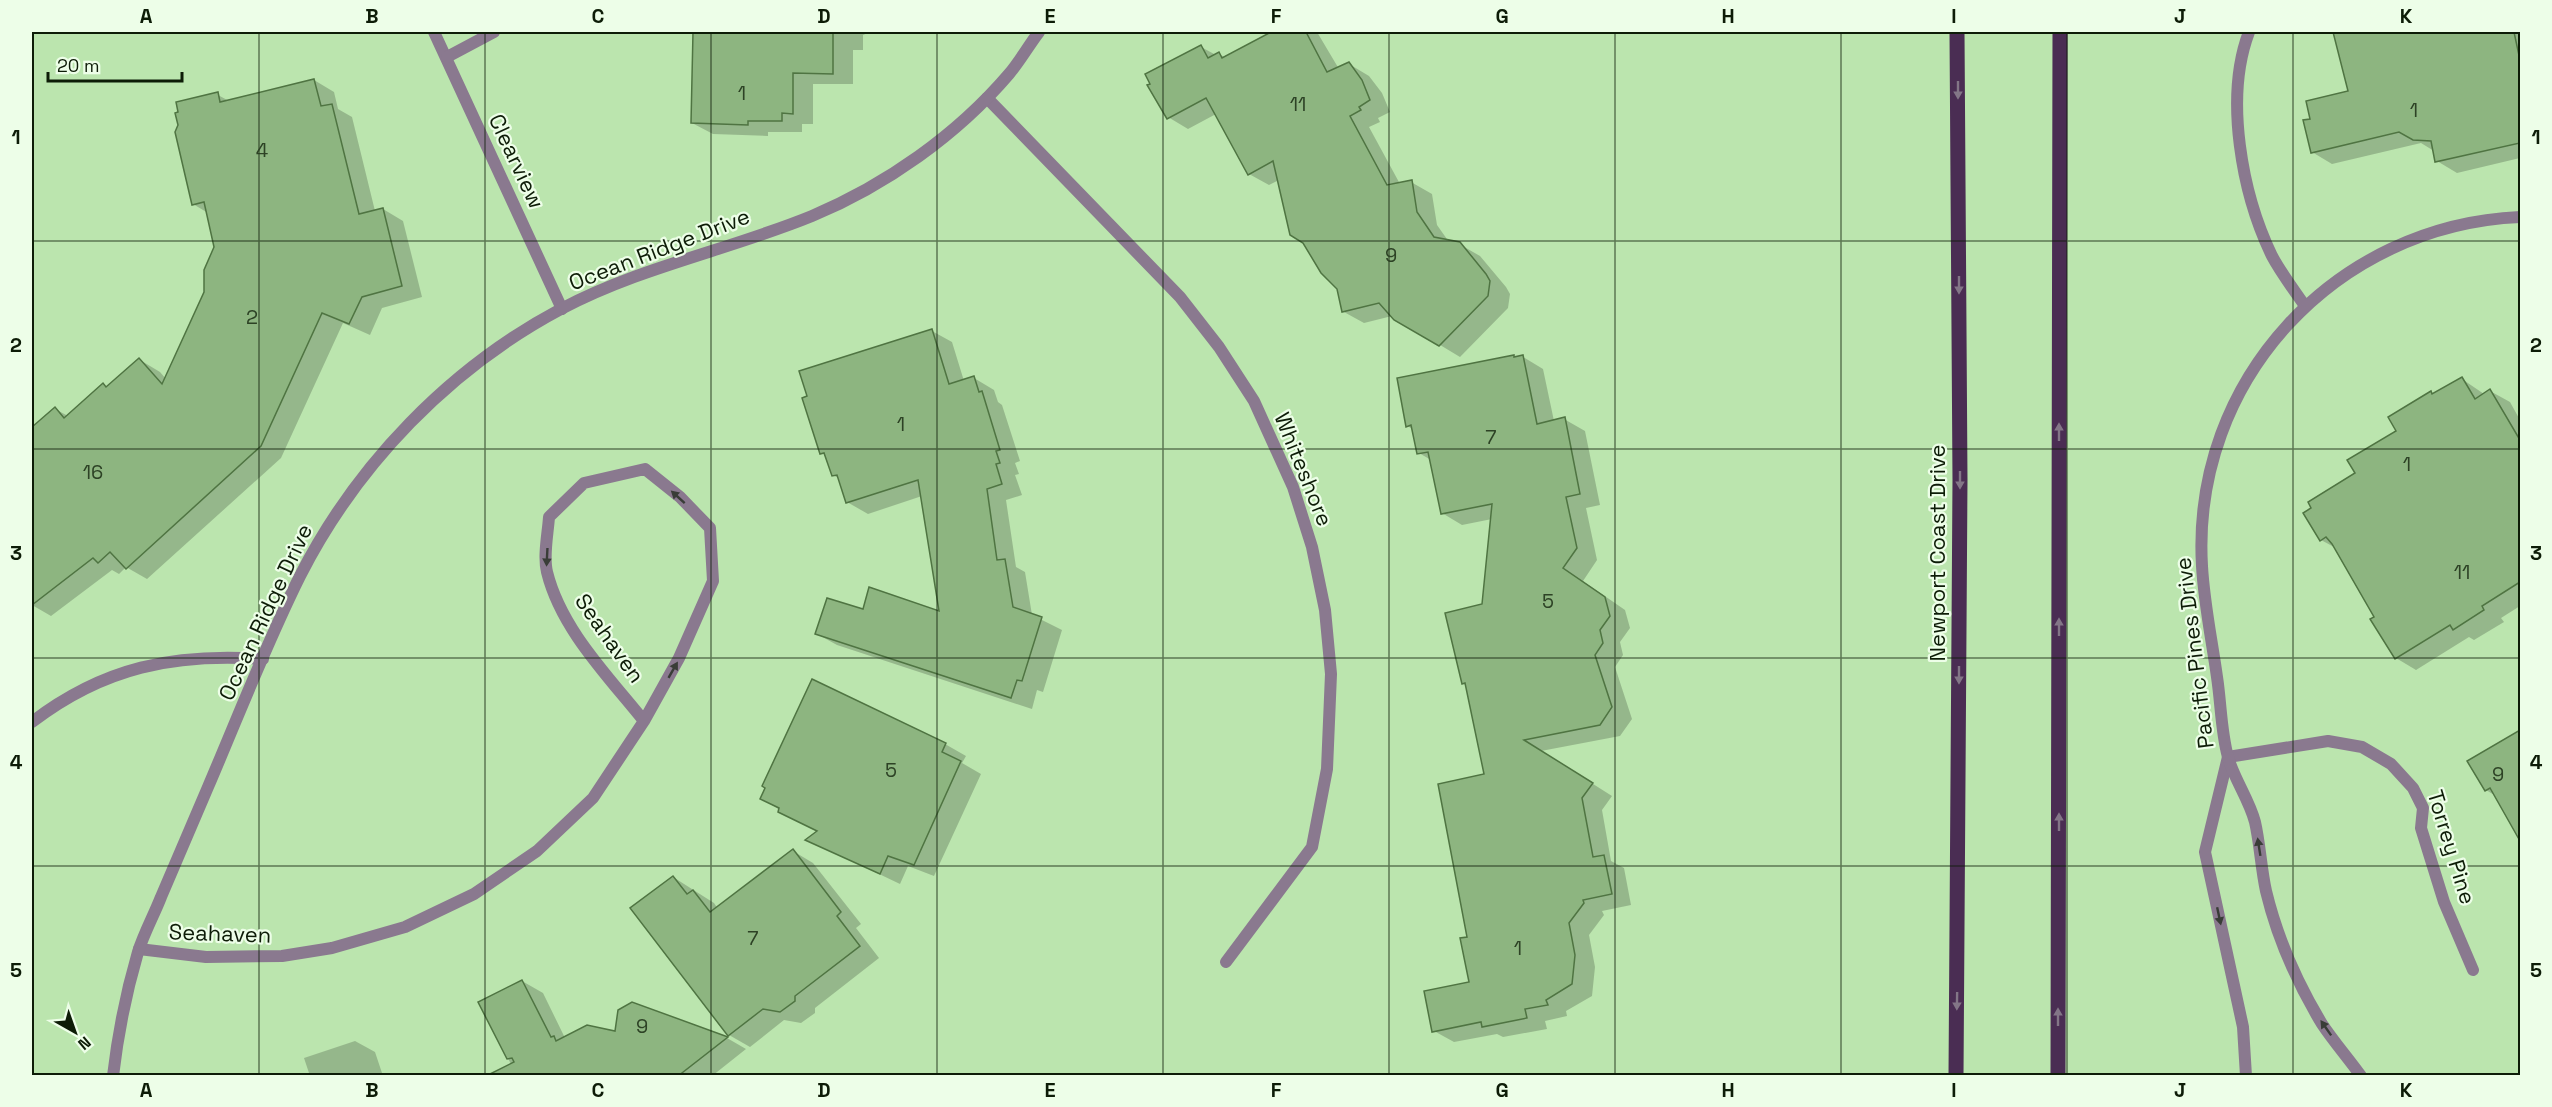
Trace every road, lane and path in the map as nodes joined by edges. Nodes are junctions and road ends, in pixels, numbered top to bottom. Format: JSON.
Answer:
{"nodes":[{"id":1,"x":434,"y":32,"type":"edge"},
{"id":2,"x":494,"y":32,"type":"edge"},
{"id":3,"x":1039,"y":32,"type":"edge"},
{"id":4,"x":1957,"y":32,"type":"edge"},
{"id":5,"x":2060,"y":32,"type":"edge"},
{"id":6,"x":2249,"y":32,"type":"edge"},
{"id":7,"x":447,"y":57,"type":"junction"},
{"id":8,"x":987,"y":98,"type":"junction"},
{"id":9,"x":2520,"y":217,"type":"edge"},
{"id":10,"x":2305,"y":306,"type":"junction"},
{"id":11,"x":562,"y":309,"type":"junction"},
{"id":12,"x":263,"y":659,"type":"junction"},
{"id":13,"x":644,"y":721,"type":"junction"},
{"id":14,"x":32,"y":722,"type":"edge"},
{"id":15,"x":2228,"y":757,"type":"junction"},
{"id":16,"x":139,"y":949,"type":"junction"},
{"id":17,"x":1226,"y":962,"type":"dead end"},
{"id":18,"x":2473,"y":970,"type":"dead end"},
{"id":19,"x":113,"y":1076,"type":"edge"},
{"id":20,"x":1956,"y":1076,"type":"edge"},
{"id":21,"x":2058,"y":1076,"type":"edge"},
{"id":22,"x":2246,"y":1076,"type":"edge"},
{"id":23,"x":2361,"y":1076,"type":"edge"}],
"edges":[{"from":1,"to":7,"type":"street","name":"Clearview"},
{"from":2,"to":7,"type":"street"},
{"from":3,"to":8,"type":"street","name":"Ocean Ridge Drive"},
{"from":4,"to":20,"type":"main road","name":"Newport Coast Drive","one_way":true},
{"from":21,"to":5,"type":"main road","one_way":true},
{"from":6,"to":10,"type":"street"},
{"from":7,"to":11,"type":"street","name":"Clearview"},
{"from":8,"to":11,"type":"street","name":"Ocean Ridge Drive"},
{"from":8,"to":17,"type":"street","name":"Whiteshore"},
{"from":9,"to":10,"type":"street","name":"Pacific Pines Drive"},
{"from":10,"to":15,"type":"street","name":"Pacific Pines Drive"},
{"from":11,"to":12,"type":"street","name":"Ocean Ridge Drive"},
{"from":12,"to":14,"type":"street"},
{"from":12,"to":16,"type":"street","name":"Ocean Ridge Drive"},
{"from":13,"to":13,"type":"street","name":"Seahaven","one_way":true},
{"from":13,"to":16,"type":"street","name":"Seahaven"},
{"from":15,"to":18,"type":"street","name":"Torrey Pine"},
{"from":15,"to":22,"type":"street","name":"Pacific Pines Drive","one_way":true},
{"from":23,"to":15,"type":"street","name":"Pacific Pines Drive","one_way":true},
{"from":16,"to":19,"type":"street","name":"Ocean Ridge Drive"}]}
